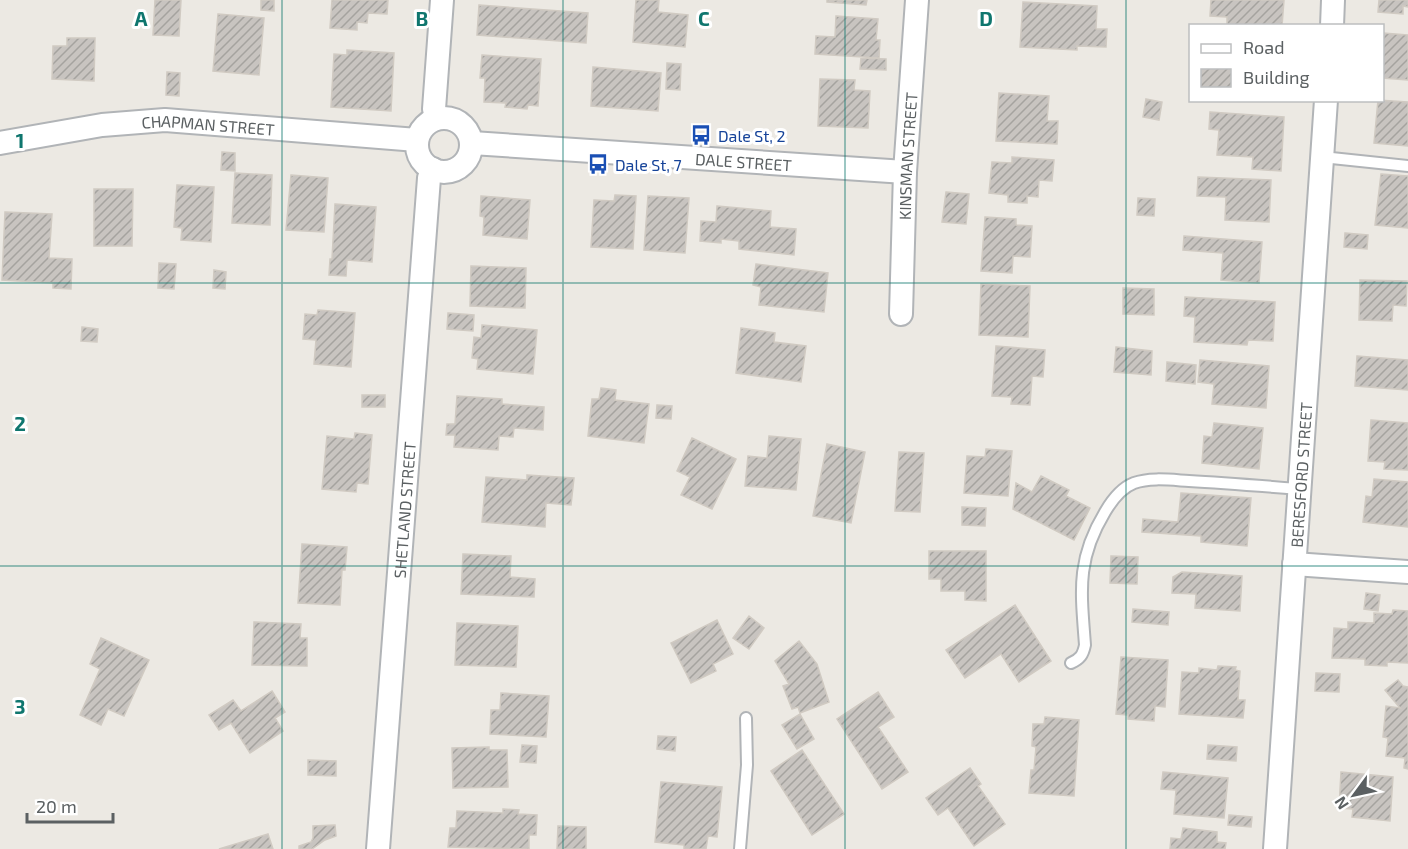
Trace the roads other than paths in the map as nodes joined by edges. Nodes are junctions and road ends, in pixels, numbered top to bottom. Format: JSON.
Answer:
{"nodes":[{"id":1,"x":442,"y":0,"type":"edge"},
{"id":2,"x":917,"y":0,"type":"edge"},
{"id":3,"x":1333,"y":0,"type":"edge"},
{"id":4,"x":1332,"y":24,"type":"edge"},
{"id":5,"x":1326,"y":102,"type":"edge"},
{"id":6,"x":437,"y":118,"type":"junction"},
{"id":7,"x":417,"y":140,"type":"junction"},
{"id":8,"x":0,"y":143,"type":"edge"},
{"id":9,"x":472,"y":143,"type":"junction"},
{"id":10,"x":1322,"y":157,"type":"junction"},
{"id":11,"x":1408,"y":165,"type":"edge"},
{"id":12,"x":433,"y":169,"type":"junction"},
{"id":13,"x":905,"y":172,"type":"junction"},
{"id":14,"x":901,"y":314,"type":"dead end"},
{"id":15,"x":1299,"y":489,"type":"junction"},
{"id":16,"x":1294,"y":564,"type":"junction"},
{"id":17,"x":1408,"y":572,"type":"edge"},
{"id":18,"x":1071,"y":663,"type":"dead end"},
{"id":19,"x":746,"y":718,"type":"dead end"},
{"id":20,"x":378,"y":849,"type":"edge"},
{"id":21,"x":740,"y":849,"type":"edge"},
{"id":22,"x":1275,"y":849,"type":"edge"}],
"edges":[{"from":1,"to":6,"type":"street"},
{"from":2,"to":13,"type":"street","name":"KINSMAN STREET"},
{"from":3,"to":4,"type":"street"},
{"from":5,"to":10,"type":"street","name":"BERESFORD STREET"},
{"from":6,"to":7,"type":"street"},
{"from":6,"to":9,"type":"street"},
{"from":7,"to":8,"type":"street","name":"CHAPMAN STREET"},
{"from":7,"to":12,"type":"street"},
{"from":9,"to":12,"type":"street"},
{"from":9,"to":13,"type":"street","name":"DALE STREET"},
{"from":10,"to":11,"type":"lane"},
{"from":10,"to":15,"type":"street","name":"BERESFORD STREET"},
{"from":12,"to":20,"type":"street","name":"SHETLAND STREET"},
{"from":13,"to":14,"type":"street","name":"KINSMAN STREET"},
{"from":15,"to":16,"type":"street","name":"BERESFORD STREET"},
{"from":15,"to":18,"type":"lane"},
{"from":16,"to":17,"type":"street"},
{"from":16,"to":22,"type":"street","name":"BERESFORD STREET"},
{"from":19,"to":21,"type":"lane"}]}
